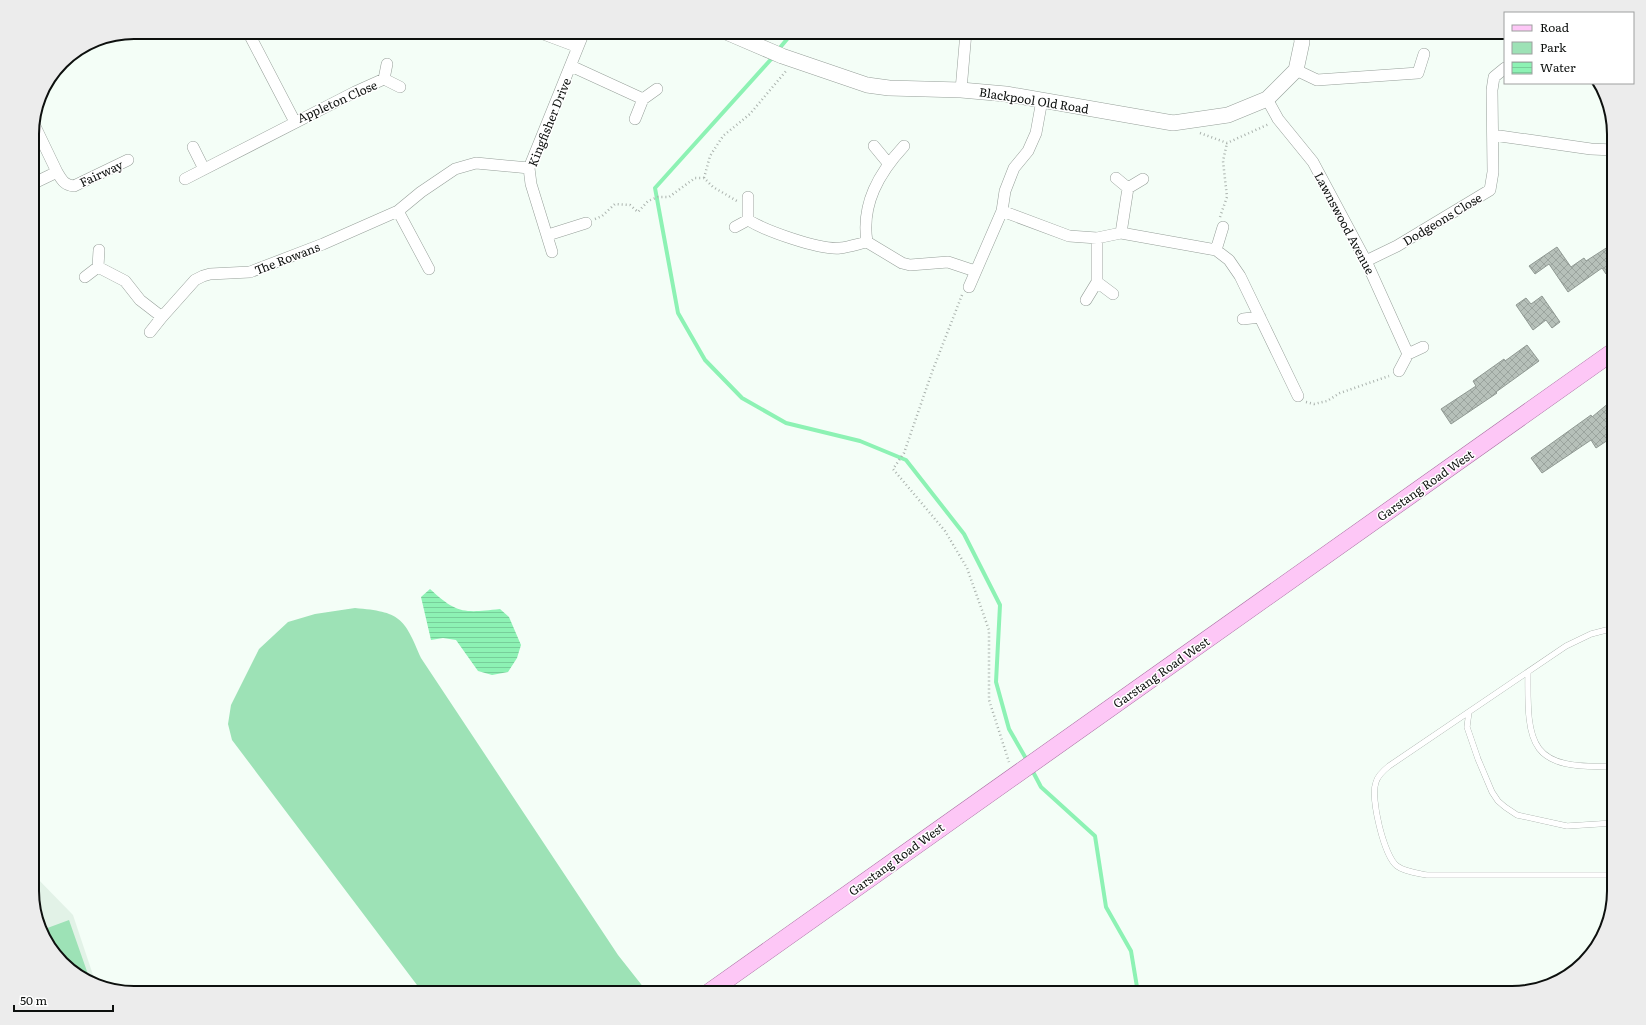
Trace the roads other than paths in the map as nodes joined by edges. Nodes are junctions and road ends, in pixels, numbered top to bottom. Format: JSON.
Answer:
{"nodes":[{"id":1,"x":252,"y":39,"type":"edge"},
{"id":2,"x":557,"y":39,"type":"edge"},
{"id":3,"x":581,"y":39,"type":"edge"},
{"id":4,"x":742,"y":39,"type":"edge"},
{"id":5,"x":965,"y":39,"type":"edge"},
{"id":6,"x":1302,"y":39,"type":"edge"},
{"id":7,"x":578,"y":47,"type":"junction"},
{"id":8,"x":1424,"y":54,"type":"dead end"},
{"id":9,"x":387,"y":64,"type":"dead end"},
{"id":10,"x":571,"y":66,"type":"junction"},
{"id":11,"x":1504,"y":69,"type":"edge"},
{"id":12,"x":1296,"y":70,"type":"junction"},
{"id":13,"x":384,"y":79,"type":"junction"},
{"id":14,"x":400,"y":87,"type":"dead end"},
{"id":15,"x":657,"y":89,"type":"dead end"},
{"id":16,"x":961,"y":90,"type":"junction"},
{"id":17,"x":643,"y":98,"type":"junction"},
{"id":18,"x":1267,"y":99,"type":"junction"},
{"id":19,"x":1042,"y":100,"type":"junction"},
{"id":20,"x":635,"y":119,"type":"dead end"},
{"id":21,"x":295,"y":122,"type":"junction"},
{"id":22,"x":39,"y":134,"type":"edge"},
{"id":23,"x":1493,"y":135,"type":"junction"},
{"id":24,"x":874,"y":146,"type":"dead end"},
{"id":25,"x":904,"y":146,"type":"dead end"},
{"id":26,"x":193,"y":147,"type":"dead end"},
{"id":27,"x":1607,"y":150,"type":"edge"},
{"id":28,"x":128,"y":160,"type":"dead end"},
{"id":29,"x":888,"y":163,"type":"junction"},
{"id":30,"x":529,"y":168,"type":"junction"},
{"id":31,"x":204,"y":169,"type":"junction"},
{"id":32,"x":57,"y":172,"type":"junction"},
{"id":33,"x":1116,"y":178,"type":"dead end"},
{"id":34,"x":185,"y":179,"type":"dead end"},
{"id":35,"x":1143,"y":179,"type":"dead end"},
{"id":36,"x":39,"y":181,"type":"edge"},
{"id":37,"x":1128,"y":188,"type":"junction"},
{"id":38,"x":748,"y":201,"type":"road end"},
{"id":39,"x":398,"y":211,"type":"junction"},
{"id":40,"x":1002,"y":211,"type":"junction"},
{"id":41,"x":748,"y":220,"type":"junction"},
{"id":42,"x":586,"y":222,"type":"road end"},
{"id":43,"x":735,"y":227,"type":"dead end"},
{"id":44,"x":1223,"y":228,"type":"road end"},
{"id":45,"x":1122,"y":233,"type":"junction"},
{"id":46,"x":548,"y":235,"type":"junction"},
{"id":47,"x":1097,"y":238,"type":"junction"},
{"id":48,"x":867,"y":242,"type":"junction"},
{"id":49,"x":99,"y":250,"type":"dead end"},
{"id":50,"x":1216,"y":250,"type":"junction"},
{"id":51,"x":552,"y":252,"type":"dead end"},
{"id":52,"x":1366,"y":261,"type":"junction"},
{"id":53,"x":98,"y":267,"type":"junction"},
{"id":54,"x":429,"y":269,"type":"dead end"},
{"id":55,"x":975,"y":270,"type":"junction"},
{"id":56,"x":85,"y":277,"type":"dead end"},
{"id":57,"x":1097,"y":282,"type":"junction"},
{"id":58,"x":969,"y":288,"type":"road end"},
{"id":59,"x":1113,"y":294,"type":"dead end"},
{"id":60,"x":1086,"y":300,"type":"dead end"},
{"id":61,"x":162,"y":317,"type":"junction"},
{"id":62,"x":1260,"y":317,"type":"junction"},
{"id":63,"x":1243,"y":319,"type":"dead end"},
{"id":64,"x":150,"y":332,"type":"dead end"},
{"id":65,"x":1423,"y":347,"type":"dead end"},
{"id":66,"x":1408,"y":354,"type":"junction"},
{"id":67,"x":1607,"y":356,"type":"edge"},
{"id":68,"x":1398,"y":371,"type":"road end"},
{"id":69,"x":1298,"y":396,"type":"road end"},
{"id":70,"x":1607,"y":630,"type":"edge"},
{"id":71,"x":1528,"y":672,"type":"junction"},
{"id":72,"x":1469,"y":712,"type":"junction"},
{"id":73,"x":1607,"y":766,"type":"edge"},
{"id":74,"x":1607,"y":823,"type":"edge"},
{"id":75,"x":1607,"y":875,"type":"edge"},
{"id":76,"x":718,"y":986,"type":"edge"}],
"edges":[{"from":1,"to":21,"type":"street","name":"Appleton Close"},
{"from":2,"to":7,"type":"street"},
{"from":3,"to":7,"type":"street","name":"Kingfisher Drive"},
{"from":4,"to":16,"type":"street","name":"Blackpool Old Road"},
{"from":5,"to":16,"type":"street"},
{"from":6,"to":12,"type":"street"},
{"from":7,"to":10,"type":"street","name":"Kingfisher Drive"},
{"from":8,"to":12,"type":"street"},
{"from":9,"to":13,"type":"street","name":"Appleton Close"},
{"from":10,"to":17,"type":"street"},
{"from":10,"to":30,"type":"street","name":"Kingfisher Drive"},
{"from":11,"to":23,"type":"street","name":"Dodgeons Close"},
{"from":12,"to":18,"type":"street","name":"Blackpool Old Road"},
{"from":13,"to":14,"type":"street","name":"Appleton Close"},
{"from":13,"to":21,"type":"street","name":"Appleton Close"},
{"from":15,"to":17,"type":"street"},
{"from":16,"to":19,"type":"street","name":"Blackpool Old Road"},
{"from":17,"to":20,"type":"street"},
{"from":18,"to":19,"type":"street","name":"Blackpool Old Road"},
{"from":18,"to":52,"type":"street","name":"Lawnswood Avenue"},
{"from":19,"to":40,"type":"street"},
{"from":21,"to":31,"type":"street"},
{"from":22,"to":32,"type":"street","name":"Fairway"},
{"from":23,"to":27,"type":"street"},
{"from":23,"to":52,"type":"street","name":"Dodgeons Close"},
{"from":24,"to":29,"type":"street"},
{"from":25,"to":29,"type":"street"},
{"from":26,"to":31,"type":"street"},
{"from":28,"to":32,"type":"street","name":"Fairway"},
{"from":29,"to":48,"type":"street"},
{"from":30,"to":39,"type":"street","name":"The Rowans"},
{"from":30,"to":46,"type":"street","name":"Kingfisher Drive"},
{"from":31,"to":34,"type":"street"},
{"from":32,"to":36,"type":"street"},
{"from":33,"to":37,"type":"street"},
{"from":35,"to":37,"type":"street"},
{"from":37,"to":45,"type":"street"},
{"from":38,"to":41,"type":"street"},
{"from":39,"to":54,"type":"street"},
{"from":39,"to":61,"type":"street","name":"The Rowans"},
{"from":40,"to":47,"type":"street"},
{"from":40,"to":55,"type":"street"},
{"from":41,"to":43,"type":"street"},
{"from":41,"to":48,"type":"street"},
{"from":42,"to":46,"type":"street"},
{"from":44,"to":50,"type":"street"},
{"from":45,"to":47,"type":"street"},
{"from":45,"to":50,"type":"street"},
{"from":46,"to":51,"type":"street","name":"Kingfisher Drive"},
{"from":47,"to":57,"type":"street"},
{"from":48,"to":55,"type":"street"},
{"from":49,"to":53,"type":"street"},
{"from":50,"to":62,"type":"street"},
{"from":52,"to":66,"type":"street","name":"Lawnswood Avenue"},
{"from":53,"to":56,"type":"street"},
{"from":53,"to":61,"type":"street"},
{"from":55,"to":58,"type":"street"},
{"from":57,"to":59,"type":"street"},
{"from":57,"to":60,"type":"street"},
{"from":61,"to":64,"type":"street","name":"The Rowans"},
{"from":62,"to":63,"type":"street"},
{"from":62,"to":69,"type":"street"},
{"from":65,"to":66,"type":"street"},
{"from":66,"to":68,"type":"street"},
{"from":67,"to":76,"type":"main road","name":"Garstang Road West"},
{"from":70,"to":71,"type":"lane"},
{"from":71,"to":72,"type":"lane"},
{"from":71,"to":73,"type":"lane"},
{"from":72,"to":74,"type":"lane"},
{"from":72,"to":75,"type":"lane"}]}
